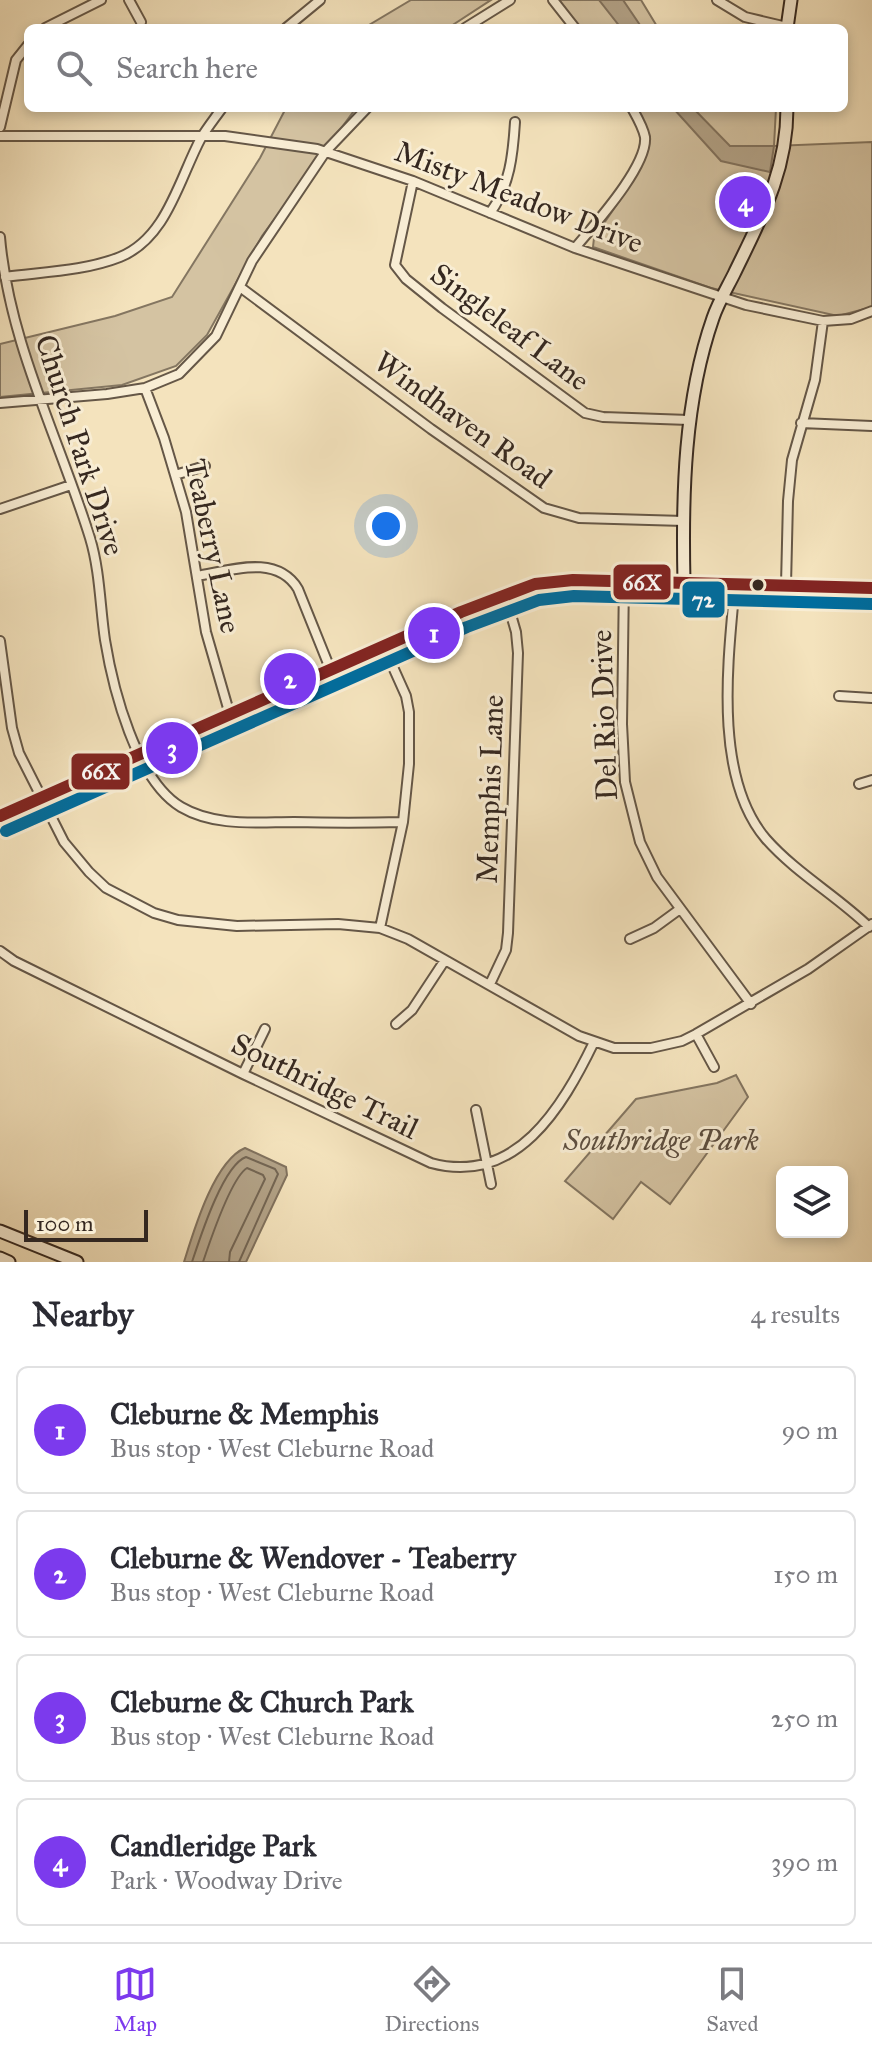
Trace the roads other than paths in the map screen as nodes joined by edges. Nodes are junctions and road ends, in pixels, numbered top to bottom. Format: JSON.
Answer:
{"nodes":[{"id":1,"x":101,"y":0,"type":"edge"},
{"id":2,"x":129,"y":0,"type":"edge"},
{"id":3,"x":320,"y":0,"type":"edge"},
{"id":4,"x":510,"y":0,"type":"edge"},
{"id":5,"x":553,"y":0,"type":"edge"},
{"id":6,"x":717,"y":0,"type":"edge"},
{"id":7,"x":791,"y":0,"type":"edge"},
{"id":8,"x":141,"y":22,"type":"dead end"},
{"id":9,"x":53,"y":24,"type":"edge"},
{"id":10,"x":291,"y":24,"type":"edge"},
{"id":11,"x":471,"y":24,"type":"edge"},
{"id":12,"x":572,"y":24,"type":"edge"},
{"id":13,"x":774,"y":24,"type":"edge"},
{"id":14,"x":787,"y":24,"type":"edge"},
{"id":15,"x":24,"y":50,"type":"edge"},
{"id":16,"x":219,"y":112,"type":"edge"},
{"id":17,"x":363,"y":112,"type":"edge"},
{"id":18,"x":634,"y":112,"type":"edge"},
{"id":19,"x":787,"y":112,"type":"edge"},
{"id":20,"x":515,"y":122,"type":"dead end"},
{"id":21,"x":0,"y":127,"type":"edge"},
{"id":22,"x":0,"y":136,"type":"edge"},
{"id":23,"x":202,"y":136,"type":"junction"},
{"id":24,"x":326,"y":151,"type":"junction"},
{"id":25,"x":413,"y":181,"type":"junction"},
{"id":26,"x":490,"y":213,"type":"junction"},
{"id":27,"x":0,"y":237,"type":"edge"},
{"id":28,"x":575,"y":248,"type":"junction"},
{"id":29,"x":5,"y":277,"type":"junction"},
{"id":30,"x":240,"y":287,"type":"junction"},
{"id":31,"x":722,"y":297,"type":"junction"},
{"id":32,"x":872,"y":311,"type":"edge"},
{"id":33,"x":823,"y":321,"type":"junction"},
{"id":34,"x":145,"y":388,"type":"junction"},
{"id":35,"x":40,"y":400,"type":"junction"},
{"id":36,"x":0,"y":403,"type":"edge"},
{"id":37,"x":689,"y":420,"type":"junction"},
{"id":38,"x":801,"y":423,"type":"junction"},
{"id":39,"x":872,"y":426,"type":"edge"},
{"id":40,"x":205,"y":466,"type":"dead end"},
{"id":41,"x":175,"y":475,"type":"junction"},
{"id":42,"x":71,"y":485,"type":"junction"},
{"id":43,"x":0,"y":509,"type":"edge"},
{"id":44,"x":684,"y":521,"type":"junction"},
{"id":45,"x":197,"y":576,"type":"junction"},
{"id":46,"x":624,"y":581,"type":"junction"},
{"id":47,"x":684,"y":582,"type":"junction"},
{"id":48,"x":735,"y":584,"type":"junction"},
{"id":49,"x":786,"y":585,"type":"junction"},
{"id":50,"x":872,"y":588,"type":"edge"},
{"id":51,"x":505,"y":594,"type":"junction"},
{"id":52,"x":0,"y":641,"type":"edge"},
{"id":53,"x":384,"y":647,"type":"junction"},
{"id":54,"x":1,"y":655,"type":"edge"},
{"id":55,"x":331,"y":671,"type":"junction"},
{"id":56,"x":839,"y":696,"type":"dead end"},
{"id":57,"x":872,"y":698,"type":"edge"},
{"id":58,"x":230,"y":715,"type":"junction"},
{"id":59,"x":140,"y":754,"type":"junction"},
{"id":60,"x":872,"y":780,"type":"edge"},
{"id":61,"x":859,"y":784,"type":"dead end"},
{"id":62,"x":41,"y":798,"type":"junction"},
{"id":63,"x":0,"y":816,"type":"edge"},
{"id":64,"x":403,"y":822,"type":"junction"},
{"id":65,"x":680,"y":909,"type":"junction"},
{"id":66,"x":870,"y":926,"type":"edge"},
{"id":67,"x":380,"y":928,"type":"junction"},
{"id":68,"x":630,"y":939,"type":"dead end"},
{"id":69,"x":0,"y":951,"type":"edge"},
{"id":70,"x":445,"y":960,"type":"junction"},
{"id":71,"x":490,"y":984,"type":"junction"},
{"id":72,"x":751,"y":1004,"type":"junction"},
{"id":73,"x":396,"y":1024,"type":"dead end"},
{"id":74,"x":265,"y":1029,"type":"dead end"},
{"id":75,"x":696,"y":1034,"type":"junction"},
{"id":76,"x":594,"y":1042,"type":"junction"},
{"id":77,"x":714,"y":1067,"type":"dead end"},
{"id":78,"x":243,"y":1074,"type":"junction"},
{"id":79,"x":476,"y":1110,"type":"dead end"},
{"id":80,"x":487,"y":1164,"type":"junction"},
{"id":81,"x":491,"y":1184,"type":"dead end"},
{"id":82,"x":0,"y":1231,"type":"edge"},
{"id":83,"x":0,"y":1258,"type":"edge"},
{"id":84,"x":9,"y":1262,"type":"edge"},
{"id":85,"x":77,"y":1262,"type":"edge"}],
"edges":[{"from":1,"to":9,"type":"street"},
{"from":2,"to":8,"type":"street"},
{"from":3,"to":10,"type":"street"},
{"from":4,"to":11,"type":"street"},
{"from":5,"to":12,"type":"street"},
{"from":6,"to":13,"type":"street"},
{"from":7,"to":14,"type":"street"},
{"from":15,"to":21,"type":"street"},
{"from":16,"to":23,"type":"street"},
{"from":17,"to":24,"type":"street"},
{"from":18,"to":28,"type":"street"},
{"from":19,"to":31,"type":"street"},
{"from":20,"to":26,"type":"street"},
{"from":22,"to":23,"type":"street","name":"Misty Meadow Drive"},
{"from":23,"to":24,"type":"street","name":"Misty Meadow Drive"},
{"from":23,"to":29,"type":"street"},
{"from":24,"to":25,"type":"street","name":"Misty Meadow Drive"},
{"from":24,"to":30,"type":"street"},
{"from":25,"to":26,"type":"street","name":"Misty Meadow Drive"},
{"from":25,"to":37,"type":"street","name":"Singleleaf Lane"},
{"from":26,"to":28,"type":"street","name":"Misty Meadow Drive"},
{"from":27,"to":29,"type":"street","name":"Church Park Drive"},
{"from":28,"to":31,"type":"street","name":"Misty Meadow Drive"},
{"from":29,"to":35,"type":"street","name":"Church Park Drive"},
{"from":30,"to":34,"type":"street"},
{"from":30,"to":44,"type":"street","name":"Windhaven Road"},
{"from":31,"to":33,"type":"street","name":"Misty Meadow Drive"},
{"from":31,"to":37,"type":"street"},
{"from":32,"to":33,"type":"street","name":"Misty Meadow Drive"},
{"from":33,"to":38,"type":"street"},
{"from":34,"to":35,"type":"street"},
{"from":34,"to":41,"type":"street","name":"Teaberry Lane"},
{"from":35,"to":36,"type":"street"},
{"from":35,"to":42,"type":"street","name":"Church Park Drive"},
{"from":37,"to":44,"type":"street"},
{"from":38,"to":39,"type":"street"},
{"from":38,"to":49,"type":"street"},
{"from":40,"to":41,"type":"street"},
{"from":41,"to":45,"type":"street","name":"Teaberry Lane"},
{"from":42,"to":43,"type":"street"},
{"from":42,"to":59,"type":"street","name":"Church Park Drive"},
{"from":44,"to":47,"type":"street"},
{"from":45,"to":55,"type":"street"},
{"from":45,"to":58,"type":"street","name":"Teaberry Lane"},
{"from":46,"to":47,"type":"street"},
{"from":46,"to":51,"type":"street"},
{"from":46,"to":65,"type":"street","name":"Del Rio Drive"},
{"from":47,"to":48,"type":"street"},
{"from":48,"to":49,"type":"street"},
{"from":48,"to":66,"type":"street"},
{"from":49,"to":50,"type":"street"},
{"from":51,"to":53,"type":"street"},
{"from":51,"to":71,"type":"street","name":"Memphis Lane"},
{"from":52,"to":54,"type":"street"},
{"from":53,"to":55,"type":"street"},
{"from":53,"to":64,"type":"street"},
{"from":54,"to":62,"type":"street"},
{"from":55,"to":58,"type":"street"},
{"from":56,"to":57,"type":"street"},
{"from":58,"to":59,"type":"street"},
{"from":59,"to":62,"type":"street"},
{"from":59,"to":64,"type":"street","name":"Church Park Drive"},
{"from":60,"to":61,"type":"street"},
{"from":62,"to":63,"type":"street"},
{"from":62,"to":67,"type":"street"},
{"from":64,"to":67,"type":"street"},
{"from":65,"to":68,"type":"street"},
{"from":65,"to":72,"type":"street","name":"Del Rio Drive"},
{"from":66,"to":72,"type":"street"},
{"from":67,"to":70,"type":"street"},
{"from":69,"to":78,"type":"street","name":"Southridge Trail"},
{"from":70,"to":71,"type":"street"},
{"from":70,"to":73,"type":"street"},
{"from":71,"to":76,"type":"street"},
{"from":72,"to":75,"type":"street"},
{"from":74,"to":78,"type":"street"},
{"from":75,"to":76,"type":"street"},
{"from":75,"to":77,"type":"street"},
{"from":76,"to":80,"type":"street","name":"Southridge Trail"},
{"from":78,"to":80,"type":"street","name":"Southridge Trail"},
{"from":79,"to":80,"type":"street"},
{"from":80,"to":81,"type":"street"},
{"from":82,"to":85,"type":"street"},
{"from":83,"to":84,"type":"street"}]}
